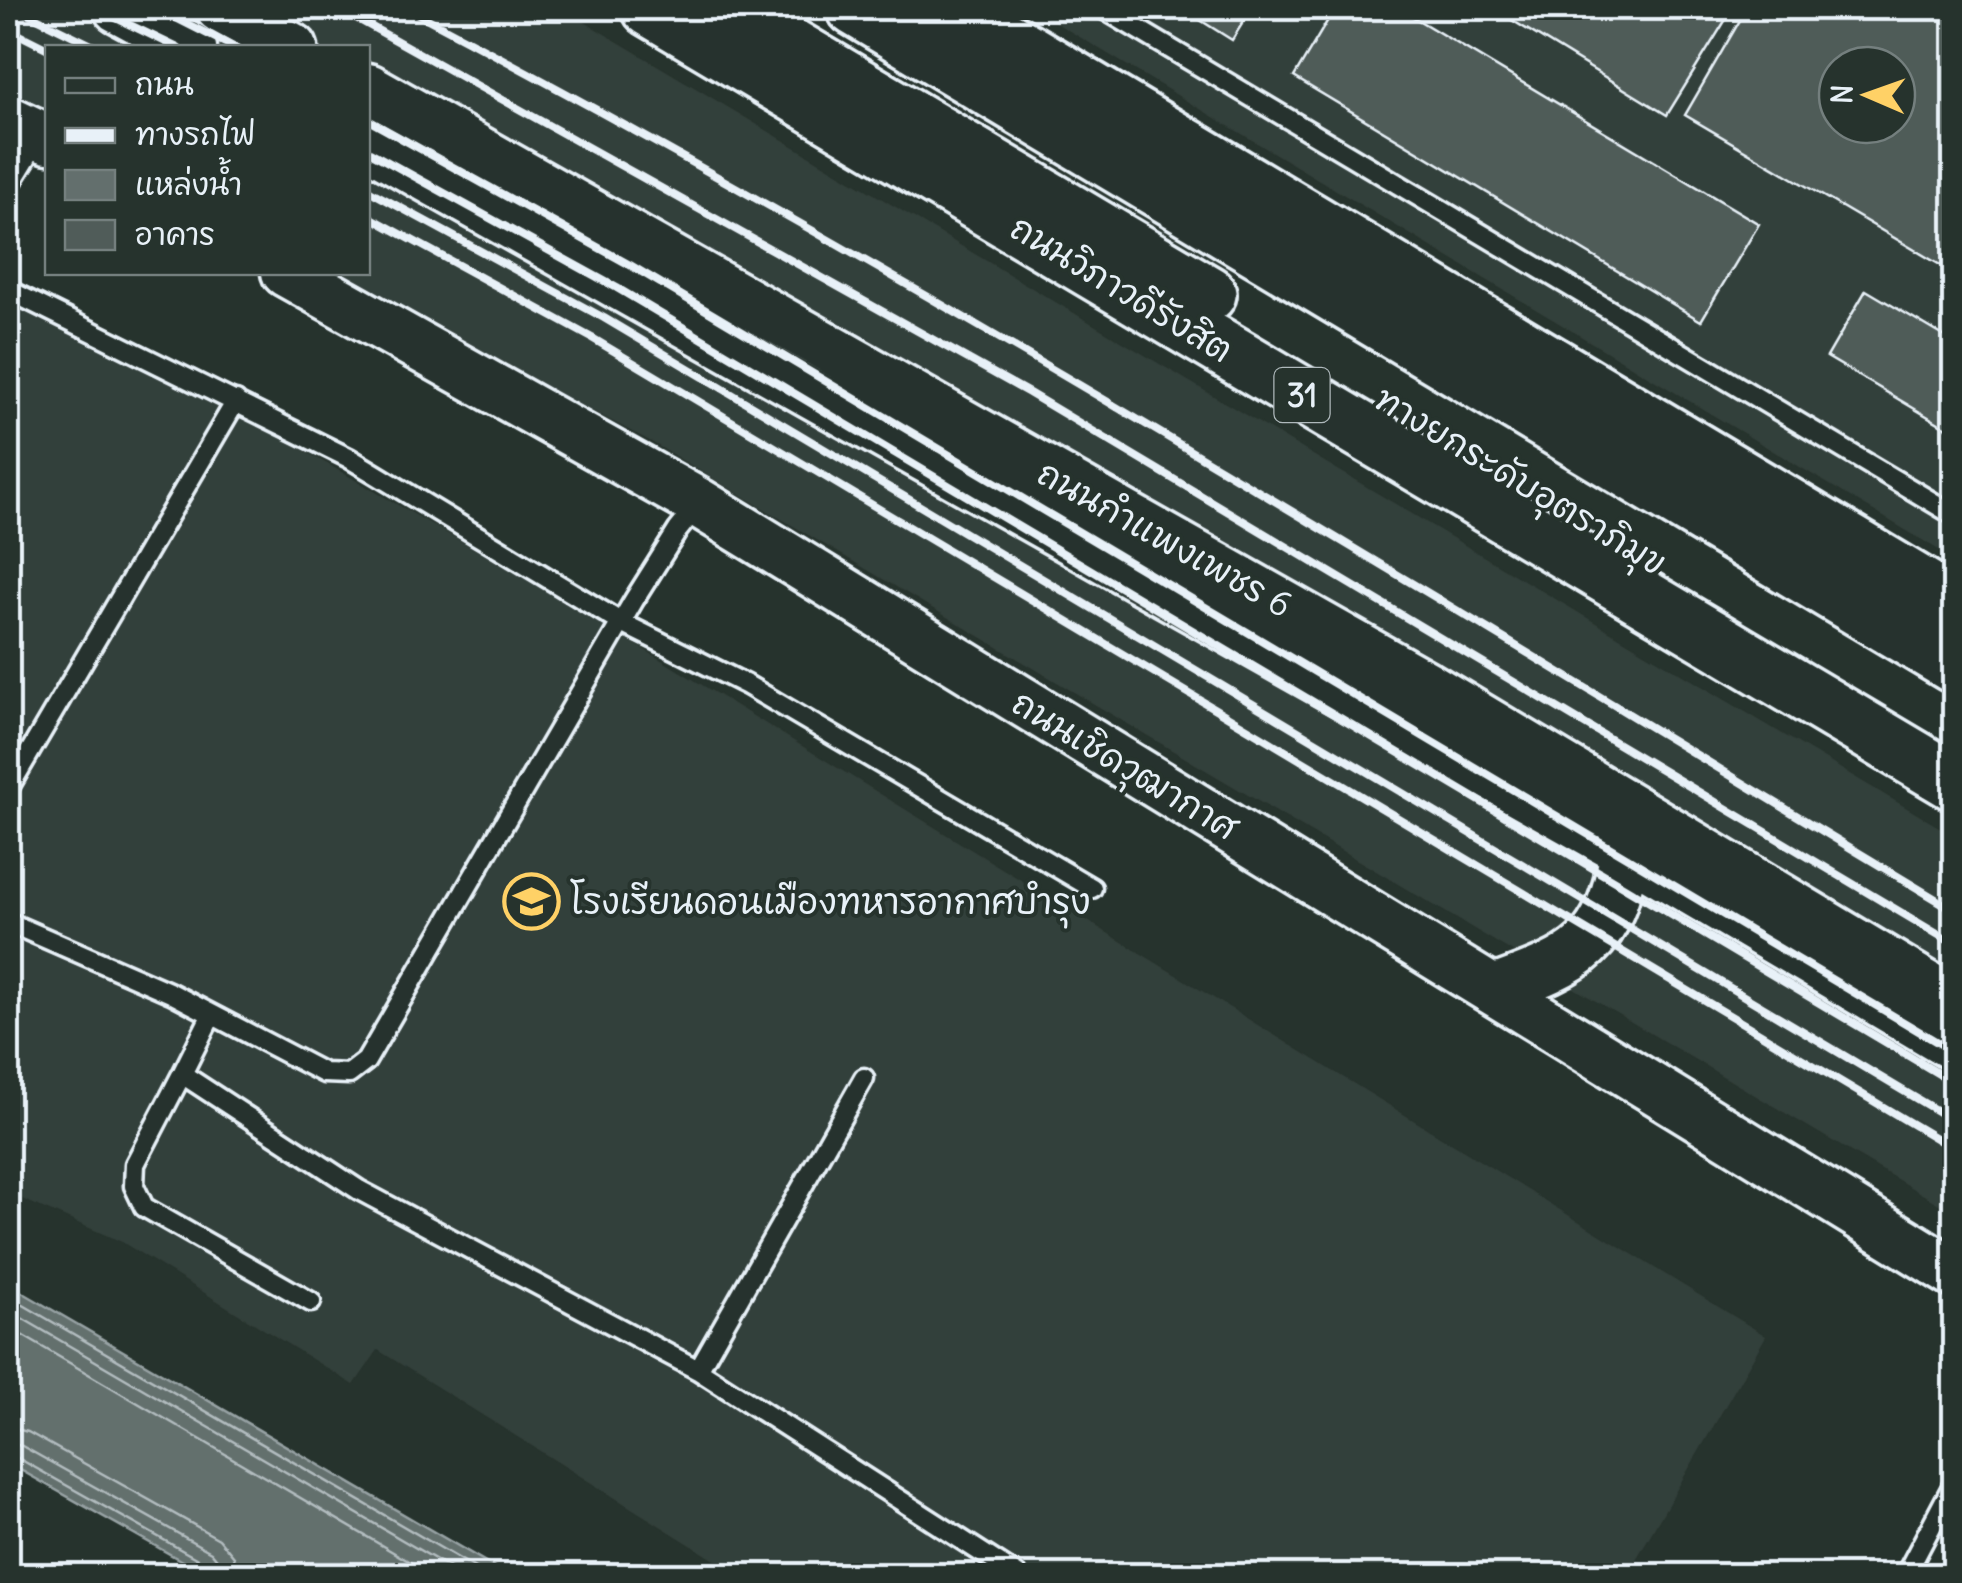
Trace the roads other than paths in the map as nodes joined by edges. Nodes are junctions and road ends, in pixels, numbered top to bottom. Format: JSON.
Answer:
{"nodes":[{"id":1,"x":118,"y":8,"type":"edge"},
{"id":2,"x":220,"y":8,"type":"edge"},
{"id":3,"x":650,"y":8,"type":"edge"},
{"id":4,"x":726,"y":8,"type":"edge"},
{"id":5,"x":855,"y":8,"type":"edge"},
{"id":6,"x":954,"y":8,"type":"edge"},
{"id":7,"x":1102,"y":8,"type":"edge"},
{"id":8,"x":186,"y":45,"type":"edge"},
{"id":9,"x":288,"y":45,"type":"edge"},
{"id":10,"x":370,"y":89,"type":"edge"},
{"id":11,"x":30,"y":138,"type":"edge"},
{"id":12,"x":370,"y":145,"type":"edge"},
{"id":13,"x":8,"y":188,"type":"edge"},
{"id":14,"x":291,"y":275,"type":"edge"},
{"id":15,"x":8,"y":290,"type":"edge"},
{"id":16,"x":236,"y":401,"type":"junction"},
{"id":17,"x":1954,"y":515,"type":"edge"},
{"id":18,"x":689,"y":517,"type":"junction"},
{"id":19,"x":1954,"y":604,"type":"edge"},
{"id":20,"x":622,"y":624,"type":"junction"},
{"id":21,"x":1954,"y":665,"type":"edge"},
{"id":22,"x":1954,"y":738,"type":"edge"},
{"id":23,"x":1954,"y":782,"type":"edge"},
{"id":24,"x":8,"y":790,"type":"edge"},
{"id":25,"x":1625,"y":851,"type":"junction"},
{"id":26,"x":1092,"y":888,"type":"dead end"},
{"id":27,"x":8,"y":922,"type":"edge"},
{"id":28,"x":1494,"y":990,"type":"junction"},
{"id":29,"x":1954,"y":1002,"type":"edge"},
{"id":30,"x":211,"y":1016,"type":"junction"},
{"id":31,"x":1954,"y":1046,"type":"edge"},
{"id":32,"x":182,"y":1074,"type":"junction"},
{"id":33,"x":864,"y":1078,"type":"dead end"},
{"id":34,"x":1954,"y":1273,"type":"edge"},
{"id":35,"x":311,"y":1302,"type":"dead end"},
{"id":36,"x":698,"y":1370,"type":"junction"},
{"id":37,"x":1954,"y":1482,"type":"edge"},
{"id":38,"x":1018,"y":1576,"type":"edge"},
{"id":39,"x":1905,"y":1576,"type":"edge"}],
"edges":[{"from":1,"to":8,"type":"main road"},
{"from":2,"to":9,"type":"main road"},
{"from":3,"to":23,"type":"highway","name":"ถนนวิภาวดีรังสิต","number":"31"},
{"from":4,"to":22,"type":"highway","name":"ทางยกระดับอุตราภิมุข","number":"31"},
{"from":5,"to":21,"type":"highway","name":"ทางยกระดับอุตราภิมุข"},
{"from":6,"to":19,"type":"highway"},
{"from":7,"to":17,"type":"lane"},
{"from":10,"to":29,"type":"main road","name":"ถนนกำแพงเพชร 6"},
{"from":11,"to":13,"type":"lane"},
{"from":12,"to":25,"type":"main road","name":"ถนนกำแพงเพชร 6"},
{"from":14,"to":18,"type":"main road","name":"ถนนเชิดวุฒากาศ"},
{"from":15,"to":16,"type":"lane"},
{"from":16,"to":20,"type":"lane"},
{"from":16,"to":24,"type":"lane"},
{"from":18,"to":20,"type":"lane"},
{"from":18,"to":28,"type":"main road","name":"ถนนเชิดวุฒากาศ"},
{"from":20,"to":26,"type":"lane"},
{"from":20,"to":30,"type":"lane"},
{"from":25,"to":28,"type":"main road"},
{"from":25,"to":31,"type":"main road","name":"ถนนกำแพงเพชร 6"},
{"from":27,"to":30,"type":"lane"},
{"from":28,"to":34,"type":"main road","name":"ถนนเชิดวุฒากาศ"},
{"from":30,"to":32,"type":"lane"},
{"from":32,"to":35,"type":"lane"},
{"from":32,"to":36,"type":"lane"},
{"from":33,"to":36,"type":"lane"},
{"from":36,"to":38,"type":"lane"},
{"from":37,"to":39,"type":"lane"}]}
